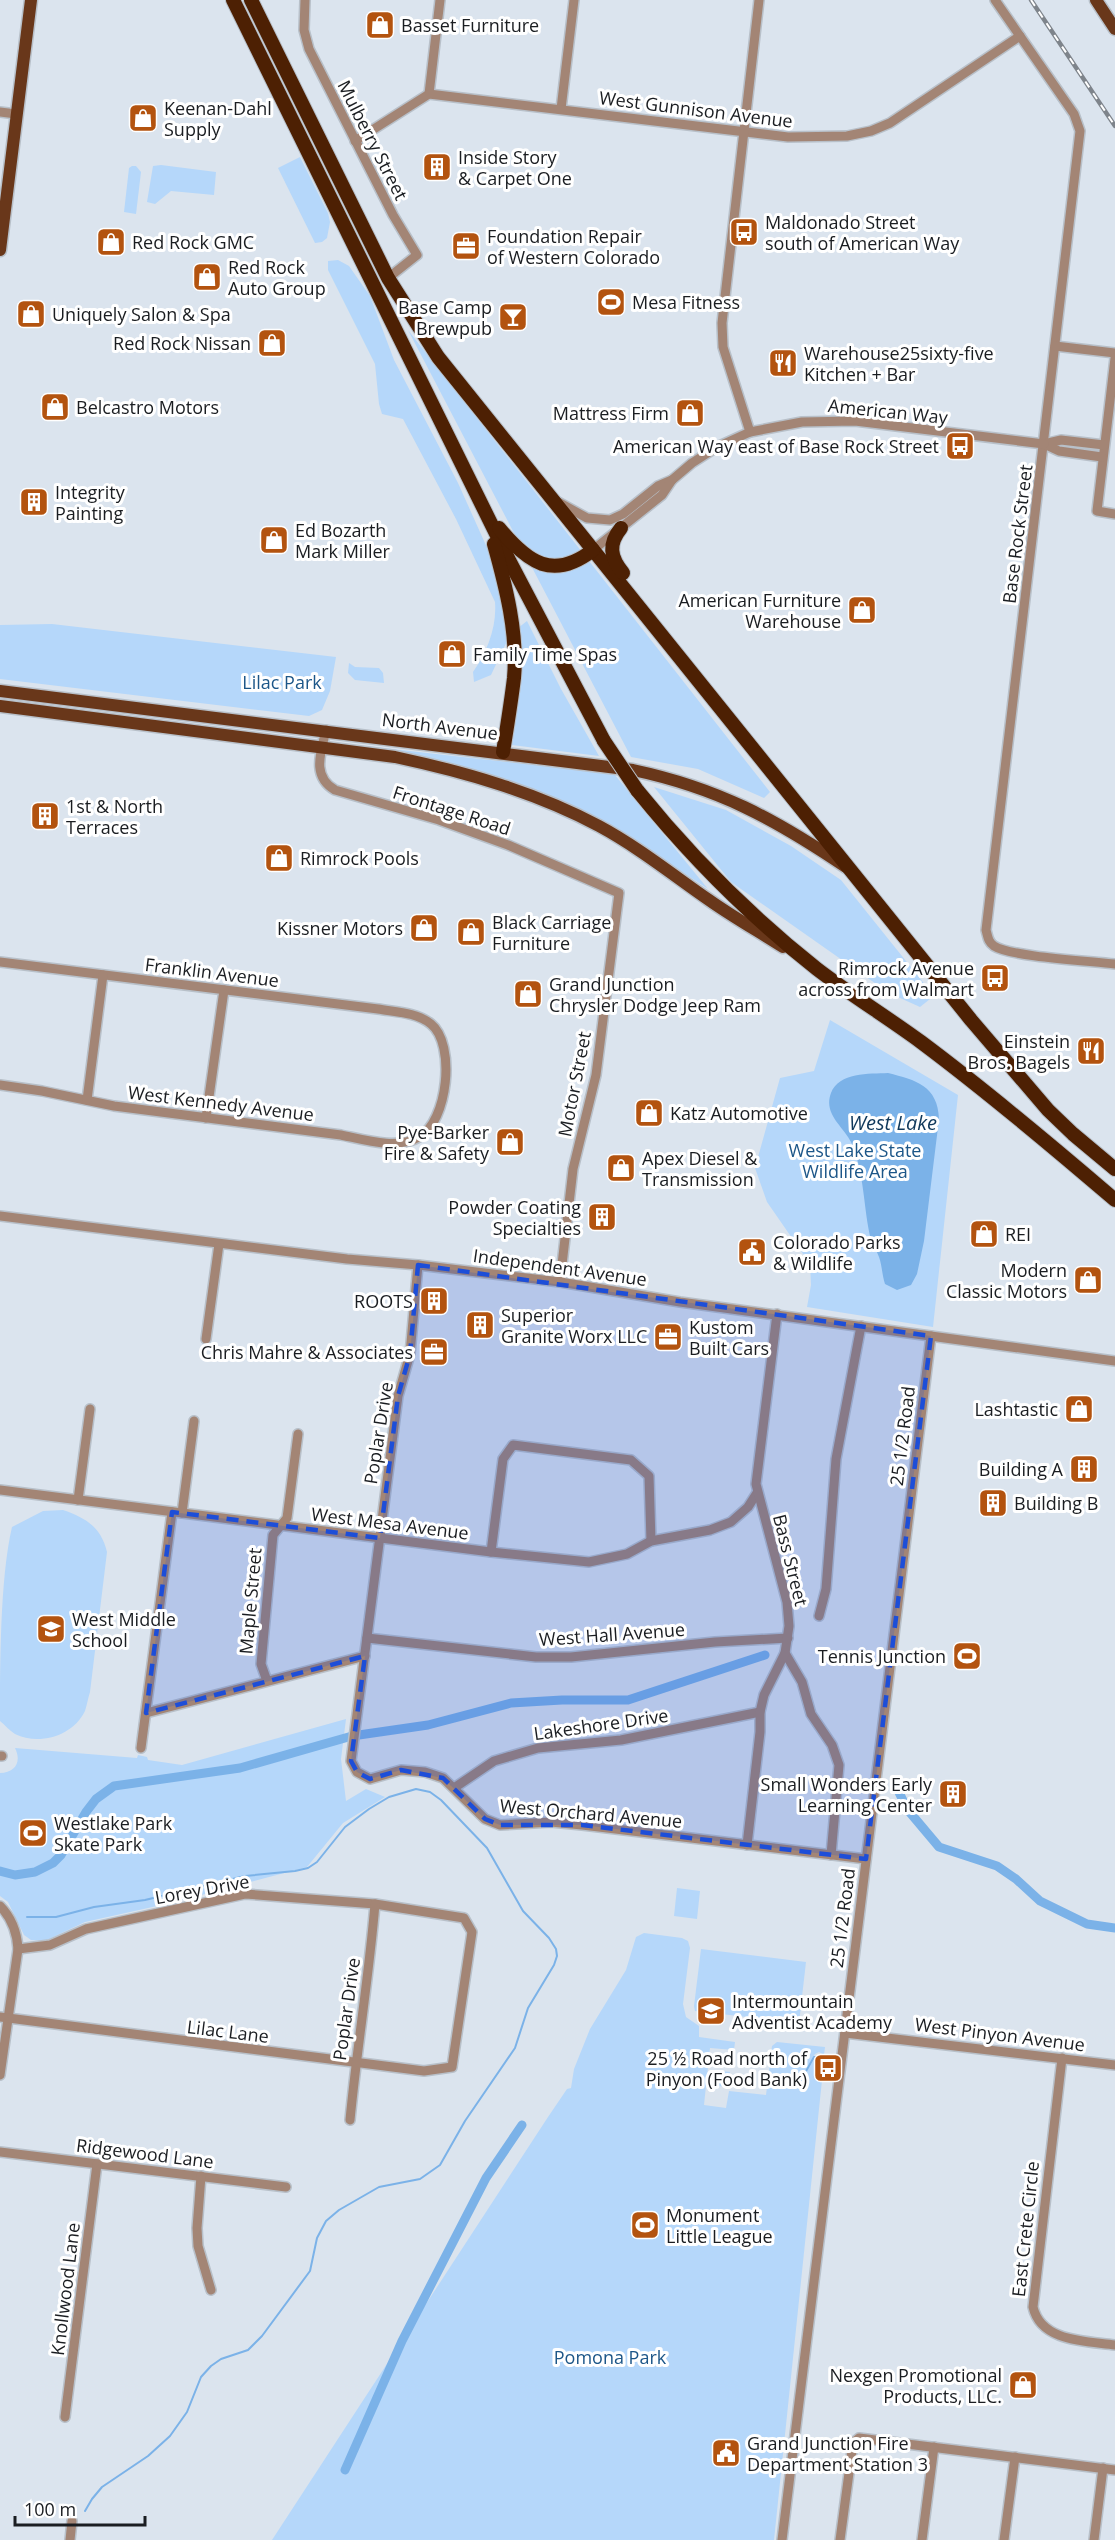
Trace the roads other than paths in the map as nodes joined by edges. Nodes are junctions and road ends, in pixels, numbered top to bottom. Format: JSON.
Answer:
{"nodes":[{"id":1,"x":31,"y":0,"type":"edge"},
{"id":2,"x":233,"y":0,"type":"edge"},
{"id":3,"x":251,"y":0,"type":"edge"},
{"id":4,"x":300,"y":0,"type":"edge"},
{"id":5,"x":305,"y":0,"type":"edge"},
{"id":6,"x":440,"y":0,"type":"edge"},
{"id":7,"x":574,"y":0,"type":"edge"},
{"id":8,"x":758,"y":0,"type":"edge"},
{"id":9,"x":995,"y":0,"type":"edge"},
{"id":10,"x":1096,"y":0,"type":"edge"},
{"id":11,"x":1115,"y":29,"type":"edge"},
{"id":12,"x":1020,"y":36,"type":"junction"},
{"id":13,"x":429,"y":94,"type":"junction"},
{"id":14,"x":561,"y":109,"type":"junction"},
{"id":15,"x":0,"y":112,"type":"edge"},
{"id":16,"x":16,"y":114,"type":"junction"},
{"id":17,"x":744,"y":132,"type":"junction"},
{"id":18,"x":355,"y":141,"type":"junction"},
{"id":19,"x":0,"y":250,"type":"edge"},
{"id":20,"x":388,"y":278,"type":"junction"},
{"id":21,"x":1055,"y":346,"type":"junction"},
{"id":22,"x":1115,"y":353,"type":"edge"},
{"id":23,"x":1115,"y":358,"type":"edge"},
{"id":24,"x":750,"y":432,"type":"junction"},
{"id":25,"x":1044,"y":444,"type":"junction"},
{"id":26,"x":1104,"y":445,"type":"junction"},
{"id":27,"x":1102,"y":457,"type":"junction"},
{"id":28,"x":672,"y":480,"type":"junction"},
{"id":29,"x":552,"y":499,"type":"junction"},
{"id":30,"x":484,"y":511,"type":"junction"},
{"id":31,"x":1115,"y":514,"type":"edge"},
{"id":32,"x":621,"y":528,"type":"junction"},
{"id":33,"x":594,"y":549,"type":"junction"},
{"id":34,"x":678,"y":656,"type":"junction"},
{"id":35,"x":0,"y":691,"type":"edge"},
{"id":36,"x":0,"y":706,"type":"edge"},
{"id":37,"x":326,"y":730,"type":"junction"},
{"id":38,"x":322,"y":748,"type":"junction"},
{"id":39,"x":503,"y":752,"type":"junction"},
{"id":40,"x":852,"y":872,"type":"junction"},
{"id":41,"x":619,"y":893,"type":"joint"},
{"id":42,"x":0,"y":962,"type":"edge"},
{"id":43,"x":1115,"y":964,"type":"edge"},
{"id":44,"x":817,"y":968,"type":"junction"},
{"id":45,"x":103,"y":975,"type":"junction"},
{"id":46,"x":224,"y":990,"type":"junction"},
{"id":47,"x":0,"y":1085,"type":"edge"},
{"id":48,"x":87,"y":1100,"type":"junction"},
{"id":49,"x":206,"y":1118,"type":"junction"},
{"id":50,"x":432,"y":1123,"type":"joint"},
{"id":51,"x":1115,"y":1169,"type":"edge"},
{"id":52,"x":1115,"y":1200,"type":"edge"},
{"id":53,"x":0,"y":1216,"type":"edge"},
{"id":54,"x":219,"y":1244,"type":"junction"},
{"id":55,"x":418,"y":1265,"type":"junction"},
{"id":56,"x":560,"y":1282,"type":"junction"},
{"id":57,"x":777,"y":1314,"type":"junction"},
{"id":58,"x":861,"y":1326,"type":"junction"},
{"id":59,"x":931,"y":1336,"type":"junction"},
{"id":60,"x":206,"y":1339,"type":"dead end"},
{"id":61,"x":1115,"y":1361,"type":"edge"},
{"id":62,"x":90,"y":1409,"type":"dead end"},
{"id":63,"x":194,"y":1421,"type":"dead end"},
{"id":64,"x":298,"y":1434,"type":"dead end"},
{"id":65,"x":0,"y":1490,"type":"edge"},
{"id":66,"x":757,"y":1493,"type":"junction"},
{"id":67,"x":78,"y":1500,"type":"junction"},
{"id":68,"x":177,"y":1512,"type":"junction"},
{"id":69,"x":281,"y":1526,"type":"junction"},
{"id":70,"x":380,"y":1538,"type":"junction"},
{"id":71,"x":651,"y":1541,"type":"junction"},
{"id":72,"x":491,"y":1552,"type":"junction"},
{"id":73,"x":819,"y":1616,"type":"dead end"},
{"id":74,"x":367,"y":1638,"type":"junction"},
{"id":75,"x":788,"y":1638,"type":"junction"},
{"id":76,"x":785,"y":1653,"type":"junction"},
{"id":77,"x":365,"y":1656,"type":"junction"},
{"id":78,"x":267,"y":1681,"type":"junction"},
{"id":79,"x":760,"y":1712,"type":"junction"},
{"id":80,"x":146,"y":1713,"type":"junction"},
{"id":81,"x":141,"y":1748,"type":"dead end"},
{"id":82,"x":353,"y":1749,"type":"joint"},
{"id":83,"x":454,"y":1788,"type":"junction"},
{"id":84,"x":747,"y":1845,"type":"junction"},
{"id":85,"x":831,"y":1855,"type":"junction"},
{"id":86,"x":866,"y":1859,"type":"junction"},
{"id":87,"x":375,"y":1904,"type":"junction"},
{"id":88,"x":0,"y":1906,"type":"edge"},
{"id":89,"x":18,"y":1949,"type":"junction"},
{"id":90,"x":4,"y":2018,"type":"edge"},
{"id":91,"x":845,"y":2033,"type":"junction"},
{"id":92,"x":1062,"y":2058,"type":"junction"},
{"id":93,"x":355,"y":2063,"type":"junction"},
{"id":94,"x":1115,"y":2065,"type":"edge"},
{"id":95,"x":452,"y":2067,"type":"joint"},
{"id":96,"x":0,"y":2075,"type":"edge"},
{"id":97,"x":350,"y":2120,"type":"dead end"},
{"id":98,"x":0,"y":2152,"type":"edge"},
{"id":99,"x":97,"y":2164,"type":"junction"},
{"id":100,"x":201,"y":2176,"type":"junction"},
{"id":101,"x":285,"y":2187,"type":"dead end"},
{"id":102,"x":211,"y":2290,"type":"dead end"},
{"id":103,"x":1115,"y":2345,"type":"edge"},
{"id":104,"x":65,"y":2417,"type":"dead end"},
{"id":105,"x":934,"y":2447,"type":"junction"},
{"id":106,"x":1015,"y":2457,"type":"junction"},
{"id":107,"x":1103,"y":2468,"type":"junction"},
{"id":108,"x":1115,"y":2469,"type":"edge"},
{"id":109,"x":72,"y":2521,"type":"dead end"},
{"id":110,"x":70,"y":2540,"type":"edge"},
{"id":111,"x":782,"y":2540,"type":"edge"},
{"id":112,"x":840,"y":2540,"type":"edge"},
{"id":113,"x":922,"y":2540,"type":"edge"},
{"id":114,"x":1004,"y":2540,"type":"edge"},
{"id":115,"x":1094,"y":2540,"type":"edge"}],
"edges":[{"from":1,"to":16,"type":"main road"},
{"from":2,"to":30,"type":"highway"},
{"from":3,"to":20,"type":"highway"},
{"from":4,"to":5,"type":"street"},
{"from":5,"to":18,"type":"street","name":"Mulberry Street"},
{"from":6,"to":13,"type":"street"},
{"from":7,"to":14,"type":"street"},
{"from":8,"to":17,"type":"street"},
{"from":9,"to":12,"type":"street"},
{"from":10,"to":11,"type":"main road"},
{"from":12,"to":17,"type":"street","name":"West Gunnison Avenue"},
{"from":12,"to":21,"type":"street","name":"Base Rock Street"},
{"from":13,"to":14,"type":"street","name":"West Gunnison Avenue"},
{"from":13,"to":18,"type":"street"},
{"from":14,"to":17,"type":"street","name":"West Gunnison Avenue"},
{"from":15,"to":16,"type":"street"},
{"from":16,"to":19,"type":"main road"},
{"from":17,"to":24,"type":"street"},
{"from":18,"to":20,"type":"street","name":"Mulberry Street"},
{"from":20,"to":29,"type":"highway"},
{"from":21,"to":22,"type":"street"},
{"from":21,"to":25,"type":"street","name":"Base Rock Street"},
{"from":23,"to":26,"type":"street"},
{"from":24,"to":25,"type":"street","name":"American Way"},
{"from":24,"to":28,"type":"street","name":"American Way"},
{"from":25,"to":26,"type":"street"},
{"from":25,"to":27,"type":"street"},
{"from":25,"to":43,"type":"street","name":"Base Rock Street"},
{"from":26,"to":27,"type":"street"},
{"from":27,"to":31,"type":"street"},
{"from":28,"to":29,"type":"street","name":"American Way"},
{"from":28,"to":32,"type":"street","name":"American Way"},
{"from":29,"to":33,"type":"highway"},
{"from":30,"to":33,"type":"highway"},
{"from":30,"to":39,"type":"highway"},
{"from":30,"to":44,"type":"highway","bridge":true},
{"from":32,"to":33,"type":"street","name":"American Way"},
{"from":32,"to":34,"type":"highway"},
{"from":33,"to":34,"type":"highway"},
{"from":34,"to":40,"type":"highway"},
{"from":35,"to":37,"type":"main road","name":"North Avenue"},
{"from":36,"to":38,"type":"main road","name":"North Avenue"},
{"from":37,"to":38,"type":"street","name":"Frontage Road"},
{"from":37,"to":39,"type":"main road","name":"North Avenue"},
{"from":38,"to":41,"type":"street","name":"Frontage Road"},
{"from":38,"to":44,"type":"main road","name":"North Avenue"},
{"from":39,"to":40,"type":"main road","name":"North Avenue"},
{"from":40,"to":51,"type":"highway"},
{"from":41,"to":56,"type":"street","name":"Motor Street"},
{"from":42,"to":45,"type":"street","name":"Franklin Avenue"},
{"from":44,"to":52,"type":"highway"},
{"from":45,"to":46,"type":"street","name":"Franklin Avenue"},
{"from":45,"to":48,"type":"street"},
{"from":46,"to":49,"type":"street"},
{"from":46,"to":50,"type":"street","name":"Franklin Avenue"},
{"from":47,"to":48,"type":"street","name":"West Kennedy Avenue"},
{"from":48,"to":49,"type":"street","name":"West Kennedy Avenue"},
{"from":49,"to":50,"type":"street","name":"West Kennedy Avenue"},
{"from":53,"to":54,"type":"street","name":"Independent Avenue"},
{"from":54,"to":55,"type":"street","name":"Independent Avenue"},
{"from":54,"to":60,"type":"street"},
{"from":55,"to":56,"type":"street","name":"Independent Avenue"},
{"from":55,"to":70,"type":"street","name":"Poplar Drive"},
{"from":56,"to":57,"type":"street","name":"Independent Avenue"},
{"from":57,"to":58,"type":"street","name":"Independent Avenue"},
{"from":57,"to":66,"type":"street","name":"Bass Street"},
{"from":58,"to":59,"type":"street","name":"Independent Avenue"},
{"from":58,"to":73,"type":"street"},
{"from":59,"to":61,"type":"street","name":"Independent Avenue"},
{"from":59,"to":86,"type":"street","name":"25 1/2 Road"},
{"from":62,"to":67,"type":"street"},
{"from":63,"to":68,"type":"street"},
{"from":64,"to":69,"type":"street","name":"Maple Street"},
{"from":65,"to":67,"type":"street","name":"West Mesa Avenue"},
{"from":66,"to":71,"type":"street","name":"West Mesa Avenue"},
{"from":66,"to":75,"type":"street","name":"Bass Street"},
{"from":67,"to":68,"type":"street","name":"West Mesa Avenue"},
{"from":68,"to":69,"type":"street","name":"West Mesa Avenue"},
{"from":68,"to":80,"type":"street"},
{"from":69,"to":70,"type":"street","name":"West Mesa Avenue"},
{"from":69,"to":78,"type":"street","name":"Maple Street"},
{"from":70,"to":72,"type":"street","name":"West Mesa Avenue"},
{"from":70,"to":74,"type":"street","name":"Poplar Drive"},
{"from":71,"to":72,"type":"street","name":"West Mesa Avenue"},
{"from":71,"to":72,"type":"street"},
{"from":74,"to":75,"type":"street","name":"West Hall Avenue"},
{"from":74,"to":77,"type":"street","name":"Poplar Drive"},
{"from":75,"to":76,"type":"street","name":"Bass Street"},
{"from":76,"to":79,"type":"street","name":"Bass Street"},
{"from":76,"to":85,"type":"street"},
{"from":77,"to":78,"type":"street"},
{"from":77,"to":82,"type":"street","name":"Poplar Drive"},
{"from":78,"to":80,"type":"street"},
{"from":79,"to":83,"type":"street","name":"Lakeshore Drive"},
{"from":79,"to":84,"type":"street","name":"Bass Street"},
{"from":80,"to":81,"type":"street"},
{"from":82,"to":83,"type":"street","name":"West Orchard Avenue"},
{"from":83,"to":84,"type":"street","name":"West Orchard Avenue"},
{"from":84,"to":85,"type":"street","name":"West Orchard Avenue"},
{"from":85,"to":86,"type":"street","name":"West Orchard Avenue"},
{"from":86,"to":91,"type":"street","name":"25 1/2 Road"},
{"from":87,"to":89,"type":"street","name":"Lorey Drive"},
{"from":87,"to":93,"type":"street","name":"Poplar Drive"},
{"from":87,"to":95,"type":"street","name":"Lorey Drive"},
{"from":88,"to":89,"type":"street"},
{"from":89,"to":90,"type":"street"},
{"from":90,"to":93,"type":"street","name":"Lilac Lane"},
{"from":90,"to":96,"type":"street"},
{"from":91,"to":92,"type":"street","name":"West Pinyon Avenue"},
{"from":91,"to":111,"type":"street","name":"25 1/2 Road"},
{"from":92,"to":94,"type":"street","name":"West Pinyon Avenue"},
{"from":92,"to":103,"type":"street","name":"East Crete Circle"},
{"from":93,"to":95,"type":"street","name":"Lilac Lane"},
{"from":93,"to":97,"type":"street","name":"Poplar Drive"},
{"from":98,"to":99,"type":"street","name":"Ridgewood Lane"},
{"from":99,"to":100,"type":"street","name":"Ridgewood Lane"},
{"from":99,"to":104,"type":"street","name":"Knollwood Lane"},
{"from":100,"to":101,"type":"street","name":"Ridgewood Lane"},
{"from":100,"to":102,"type":"street"},
{"from":105,"to":106,"type":"street"},
{"from":105,"to":112,"type":"street"},
{"from":105,"to":113,"type":"street"},
{"from":106,"to":107,"type":"street"},
{"from":106,"to":114,"type":"street"},
{"from":107,"to":108,"type":"street"},
{"from":107,"to":115,"type":"street"},
{"from":109,"to":110,"type":"street"}]}
